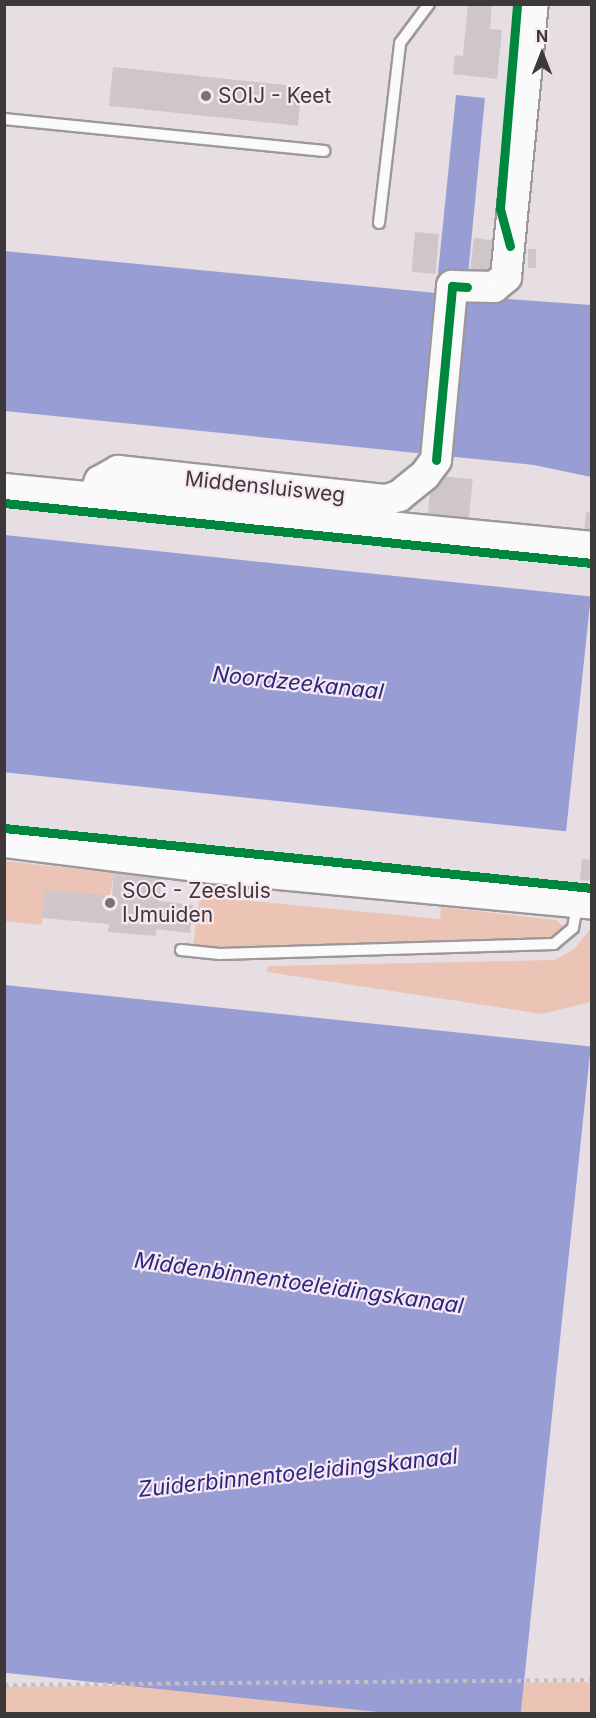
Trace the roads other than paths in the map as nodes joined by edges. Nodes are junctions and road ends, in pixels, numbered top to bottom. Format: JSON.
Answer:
{"nodes":[{"id":1,"x":429,"y":4,"type":"edge"},
{"id":2,"x":532,"y":4,"type":"edge"},
{"id":3,"x":4,"y":119,"type":"edge"},
{"id":4,"x":324,"y":152,"type":"dead end"},
{"id":5,"x":380,"y":223,"type":"dead end"},
{"id":6,"x":4,"y":489,"type":"edge"},
{"id":7,"x":94,"y":498,"type":"junction"},
{"id":8,"x":591,"y":547,"type":"edge"},
{"id":9,"x":4,"y":842,"type":"edge"},
{"id":10,"x":584,"y":903,"type":"edge"},
{"id":11,"x":181,"y":950,"type":"dead end"}],
"edges":[{"from":1,"to":5,"type":"lane"},
{"from":2,"to":7,"type":"street","name":"Middensluisweg"},
{"from":3,"to":4,"type":"lane"},
{"from":6,"to":7,"type":"street"},
{"from":7,"to":8,"type":"street"},
{"from":9,"to":10,"type":"street"},
{"from":10,"to":11,"type":"lane"}]}
